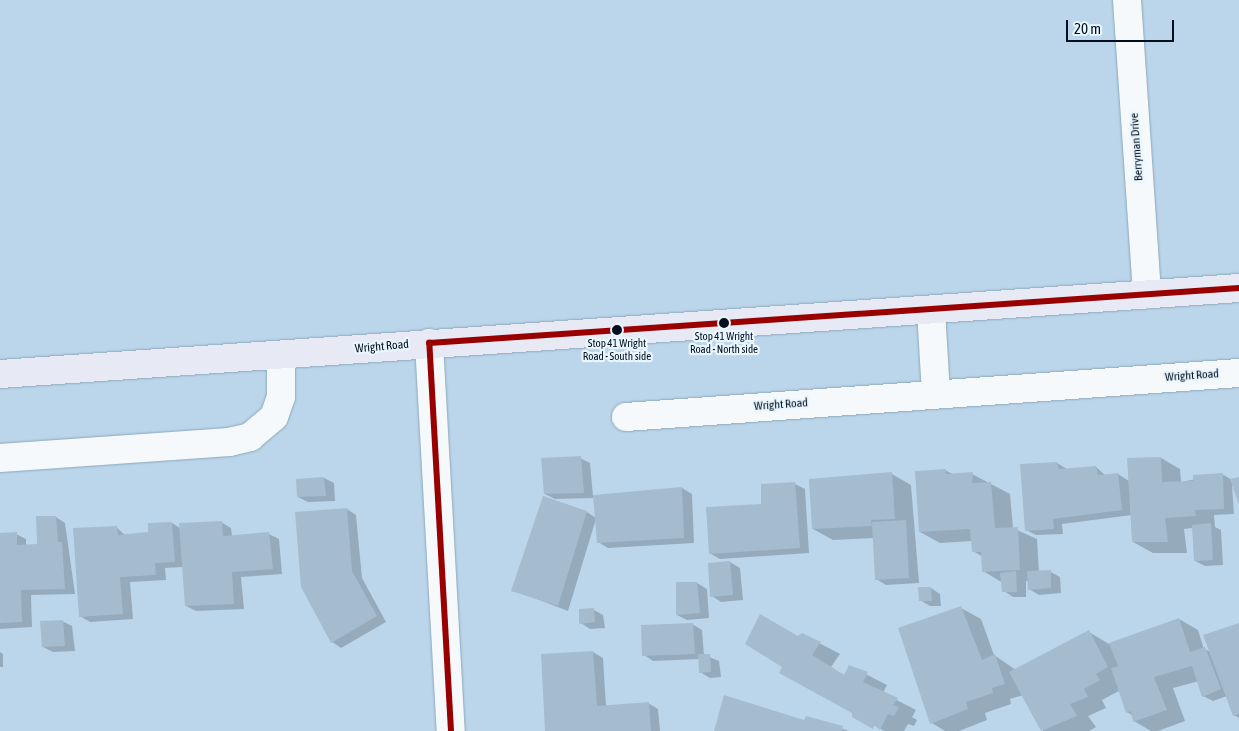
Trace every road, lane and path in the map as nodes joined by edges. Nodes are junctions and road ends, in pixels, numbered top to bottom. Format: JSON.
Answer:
{"nodes":[{"id":1,"x":1127,"y":0,"type":"edge"},
{"id":2,"x":1239,"y":288,"type":"edge"},
{"id":3,"x":1147,"y":294,"type":"junction"},
{"id":4,"x":931,"y":310,"type":"junction"},
{"id":5,"x":429,"y":343,"type":"junction"},
{"id":6,"x":281,"y":355,"type":"junction"},
{"id":7,"x":1239,"y":373,"type":"edge"},
{"id":8,"x":0,"y":374,"type":"edge"},
{"id":9,"x":936,"y":394,"type":"junction"},
{"id":10,"x":626,"y":417,"type":"dead end"},
{"id":11,"x":0,"y":458,"type":"edge"},
{"id":12,"x":451,"y":731,"type":"edge"}],
"edges":[{"from":1,"to":3,"type":"street","name":"Berryman Drive"},
{"from":2,"to":3,"type":"main road","name":"Wright Road"},
{"from":3,"to":4,"type":"main road","name":"Wright Road"},
{"from":4,"to":5,"type":"main road","name":"Wright Road"},
{"from":4,"to":9,"type":"street"},
{"from":5,"to":6,"type":"main road","name":"Wright Road"},
{"from":5,"to":12,"type":"street"},
{"from":6,"to":8,"type":"main road","name":"Wright Road"},
{"from":6,"to":11,"type":"street"},
{"from":7,"to":9,"type":"street","name":"Wright Road"},
{"from":9,"to":10,"type":"street","name":"Wright Road"}]}
